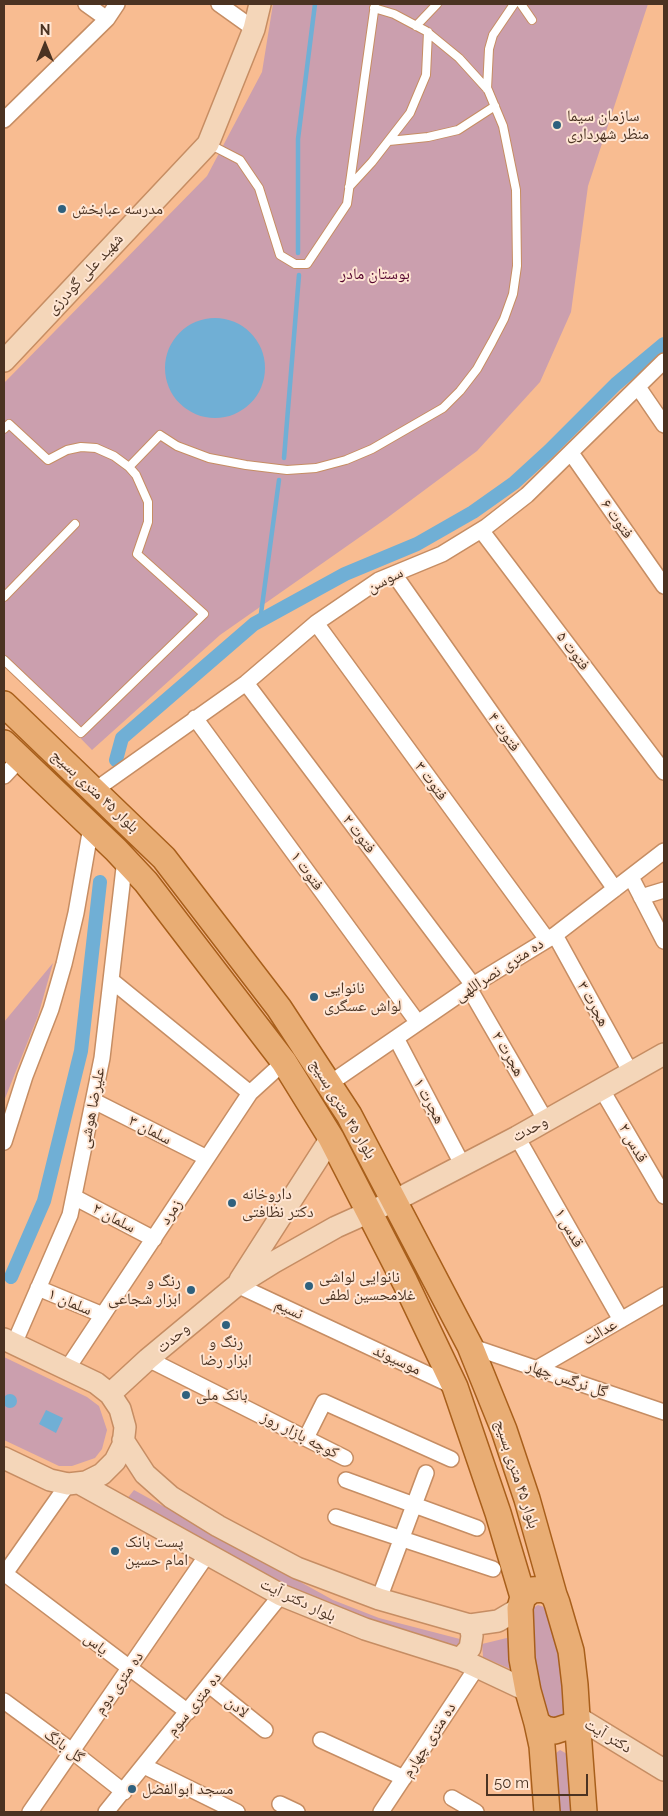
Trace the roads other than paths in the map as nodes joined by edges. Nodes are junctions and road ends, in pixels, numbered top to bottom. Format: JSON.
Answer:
{"nodes":[{"id":1,"x":86,"y":4,"type":"edge"},
{"id":2,"x":116,"y":4,"type":"edge"},
{"id":3,"x":219,"y":4,"type":"edge"},
{"id":4,"x":260,"y":4,"type":"edge"},
{"id":5,"x":437,"y":4,"type":"edge"},
{"id":6,"x":514,"y":4,"type":"edge"},
{"id":7,"x":521,"y":4,"type":"edge"},
{"id":8,"x":374,"y":6,"type":"edge"},
{"id":9,"x":107,"y":19,"type":"junction"},
{"id":10,"x":532,"y":20,"type":"dead end"},
{"id":11,"x":416,"y":26,"type":"junction"},
{"id":12,"x":254,"y":28,"type":"junction"},
{"id":13,"x":428,"y":32,"type":"junction"},
{"id":14,"x":488,"y":89,"type":"junction"},
{"id":15,"x":495,"y":106,"type":"junction"},
{"id":16,"x":4,"y":118,"type":"edge"},
{"id":17,"x":389,"y":141,"type":"junction"},
{"id":18,"x":208,"y":144,"type":"junction"},
{"id":19,"x":349,"y":187,"type":"junction"},
{"id":20,"x":4,"y":361,"type":"edge"},
{"id":21,"x":664,"y":361,"type":"edge"},
{"id":22,"x":638,"y":387,"type":"junction"},
{"id":23,"x":664,"y":425,"type":"edge"},
{"id":24,"x":4,"y":429,"type":"edge"},
{"id":25,"x":571,"y":453,"type":"junction"},
{"id":26,"x":129,"y":467,"type":"junction"},
{"id":27,"x":75,"y":524,"type":"dead end"},
{"id":28,"x":481,"y":530,"type":"junction"},
{"id":29,"x":394,"y":574,"type":"junction"},
{"id":30,"x":664,"y":586,"type":"edge"},
{"id":31,"x":4,"y":597,"type":"edge"},
{"id":32,"x":316,"y":623,"type":"junction"},
{"id":33,"x":4,"y":660,"type":"edge"},
{"id":34,"x":246,"y":683,"type":"junction"},
{"id":35,"x":4,"y":704,"type":"edge"},
{"id":36,"x":195,"y":718,"type":"junction"},
{"id":37,"x":9,"y":759,"type":"edge"},
{"id":38,"x":664,"y":772,"type":"edge"},
{"id":39,"x":94,"y":790,"type":"junction"},
{"id":40,"x":91,"y":827,"type":"junction"},
{"id":41,"x":664,"y":851,"type":"edge"},
{"id":42,"x":125,"y":859,"type":"junction"},
{"id":43,"x":631,"y":877,"type":"junction"},
{"id":44,"x":615,"y":889,"type":"junction"},
{"id":45,"x":664,"y":890,"type":"edge"},
{"id":46,"x":641,"y":897,"type":"junction"},
{"id":47,"x":551,"y":936,"type":"junction"},
{"id":48,"x":664,"y":941,"type":"edge"},
{"id":49,"x":111,"y":980,"type":"junction"},
{"id":50,"x":471,"y":987,"type":"junction"},
{"id":51,"x":279,"y":1008,"type":"junction"},
{"id":52,"x":256,"y":1023,"type":"junction"},
{"id":53,"x":418,"y":1023,"type":"junction"},
{"id":54,"x":396,"y":1038,"type":"junction"},
{"id":55,"x":664,"y":1054,"type":"edge"},
{"id":56,"x":284,"y":1062,"type":"junction"},
{"id":57,"x":631,"y":1073,"type":"junction"},
{"id":58,"x":329,"y":1084,"type":"junction"},
{"id":59,"x":602,"y":1090,"type":"junction"},
{"id":60,"x":250,"y":1094,"type":"junction"},
{"id":61,"x":94,"y":1101,"type":"junction"},
{"id":62,"x":546,"y":1121,"type":"junction"},
{"id":63,"x":516,"y":1137,"type":"junction"},
{"id":64,"x":331,"y":1138,"type":"junction"},
{"id":65,"x":4,"y":1142,"type":"edge"},
{"id":66,"x":207,"y":1158,"type":"junction"},
{"id":67,"x":462,"y":1164,"type":"junction"},
{"id":68,"x":664,"y":1196,"type":"edge"},
{"id":69,"x":74,"y":1197,"type":"junction"},
{"id":70,"x":394,"y":1201,"type":"junction"},
{"id":71,"x":370,"y":1212,"type":"junction"},
{"id":72,"x":154,"y":1239,"type":"junction"},
{"id":73,"x":238,"y":1285,"type":"junction"},
{"id":74,"x":38,"y":1288,"type":"junction"},
{"id":75,"x":664,"y":1295,"type":"edge"},
{"id":76,"x":103,"y":1315,"type":"junction"},
{"id":77,"x":621,"y":1320,"type":"junction"},
{"id":78,"x":340,"y":1333,"type":"joint"},
{"id":79,"x":9,"y":1342,"type":"edge"},
{"id":80,"x":470,"y":1346,"type":"junction"},
{"id":81,"x":148,"y":1359,"type":"junction"},
{"id":82,"x":67,"y":1369,"type":"junction"},
{"id":83,"x":536,"y":1369,"type":"junction"},
{"id":84,"x":455,"y":1387,"type":"junction"},
{"id":85,"x":110,"y":1394,"type":"junction"},
{"id":86,"x":664,"y":1412,"type":"edge"},
{"id":87,"x":306,"y":1438,"type":"junction"},
{"id":88,"x":123,"y":1440,"type":"junction"},
{"id":89,"x":4,"y":1458,"type":"edge"},
{"id":90,"x":345,"y":1458,"type":"dead end"},
{"id":91,"x":451,"y":1458,"type":"dead end"},
{"id":92,"x":426,"y":1473,"type":"dead end"},
{"id":93,"x":346,"y":1480,"type":"dead end"},
{"id":94,"x":73,"y":1484,"type":"junction"},
{"id":95,"x":414,"y":1506,"type":"junction"},
{"id":96,"x":336,"y":1517,"type":"dead end"},
{"id":97,"x":477,"y":1528,"type":"dead end"},
{"id":98,"x":402,"y":1539,"type":"junction"},
{"id":99,"x":207,"y":1554,"type":"junction"},
{"id":100,"x":493,"y":1568,"type":"dead end"},
{"id":101,"x":4,"y":1574,"type":"edge"},
{"id":102,"x":281,"y":1595,"type":"junction"},
{"id":103,"x":554,"y":1595,"type":"junction"},
{"id":104,"x":380,"y":1599,"type":"junction"},
{"id":105,"x":522,"y":1602,"type":"junction"},
{"id":106,"x":470,"y":1625,"type":"junction"},
{"id":107,"x":468,"y":1663,"type":"junction"},
{"id":108,"x":128,"y":1669,"type":"junction"},
{"id":109,"x":209,"y":1685,"type":"junction"},
{"id":110,"x":528,"y":1691,"type":"junction"},
{"id":111,"x":4,"y":1701,"type":"edge"},
{"id":112,"x":188,"y":1712,"type":"junction"},
{"id":113,"x":577,"y":1717,"type":"junction"},
{"id":114,"x":537,"y":1723,"type":"junction"},
{"id":115,"x":265,"y":1730,"type":"dead end"},
{"id":116,"x":321,"y":1740,"type":"dead end"},
{"id":117,"x":72,"y":1751,"type":"junction"},
{"id":118,"x":144,"y":1766,"type":"junction"},
{"id":119,"x":664,"y":1770,"type":"edge"},
{"id":120,"x":404,"y":1778,"type":"junction"},
{"id":121,"x":124,"y":1792,"type":"junction"},
{"id":122,"x":452,"y":1798,"type":"dead end"},
{"id":123,"x":280,"y":1804,"type":"dead end"},
{"id":124,"x":30,"y":1812,"type":"edge"},
{"id":125,"x":106,"y":1812,"type":"edge"},
{"id":126,"x":237,"y":1812,"type":"edge"},
{"id":127,"x":297,"y":1812,"type":"edge"},
{"id":128,"x":381,"y":1812,"type":"edge"},
{"id":129,"x":476,"y":1812,"type":"edge"},
{"id":130,"x":547,"y":1812,"type":"edge"},
{"id":131,"x":584,"y":1812,"type":"edge"}],
"edges":[{"from":1,"to":9,"type":"street"},
{"from":2,"to":9,"type":"street"},
{"from":3,"to":12,"type":"street"},
{"from":4,"to":12,"type":"street","name":"شهید علی گودرزی"},
{"from":5,"to":11,"type":"lane"},
{"from":6,"to":14,"type":"lane"},
{"from":7,"to":10,"type":"lane"},
{"from":8,"to":11,"type":"lane"},
{"from":8,"to":19,"type":"lane"},
{"from":9,"to":16,"type":"street"},
{"from":11,"to":13,"type":"lane"},
{"from":12,"to":18,"type":"street","name":"شهید علی گودرزی"},
{"from":13,"to":14,"type":"lane"},
{"from":13,"to":17,"type":"lane"},
{"from":14,"to":15,"type":"lane"},
{"from":15,"to":17,"type":"lane"},
{"from":15,"to":26,"type":"lane"},
{"from":17,"to":19,"type":"lane"},
{"from":18,"to":19,"type":"lane"},
{"from":18,"to":20,"type":"street","name":"شهید علی گودرزی"},
{"from":21,"to":22,"type":"street","name":"سوسن"},
{"from":22,"to":23,"type":"street"},
{"from":22,"to":25,"type":"street","name":"سوسن"},
{"from":24,"to":26,"type":"lane"},
{"from":25,"to":28,"type":"street","name":"سوسن"},
{"from":25,"to":30,"type":"street","name":"فتوت ۶"},
{"from":26,"to":33,"type":"lane"},
{"from":27,"to":31,"type":"lane"},
{"from":28,"to":29,"type":"street","name":"سوسن"},
{"from":28,"to":38,"type":"street","name":"فتوت ۵"},
{"from":29,"to":32,"type":"street","name":"سوسن"},
{"from":29,"to":44,"type":"street","name":"فتوت ۴"},
{"from":32,"to":34,"type":"street","name":"سوسن"},
{"from":32,"to":47,"type":"street","name":"فتوت ۳"},
{"from":34,"to":36,"type":"street","name":"سوسن"},
{"from":34,"to":50,"type":"street","name":"فتوت ۲"},
{"from":35,"to":39,"type":"main road","name":"بلوار ۴۵ متری بسیج"},
{"from":36,"to":39,"type":"street","name":"سوسن"},
{"from":36,"to":53,"type":"street","name":"فتوت ۱"},
{"from":37,"to":40,"type":"main road","name":"بلوار ۴۵ متری بسیج"},
{"from":39,"to":51,"type":"main road","name":"بلوار ۴۵ متری بسیج"},
{"from":40,"to":42,"type":"main road","name":"بلوار ۴۵ متری بسیج"},
{"from":40,"to":65,"type":"street"},
{"from":41,"to":43,"type":"street","name":"ده متری نصراللهی"},
{"from":42,"to":49,"type":"street","name":"علیرضا هوشی"},
{"from":42,"to":52,"type":"main road","name":"بلوار ۴۵ متری بسیج"},
{"from":43,"to":44,"type":"street","name":"ده متری نصراللهی"},
{"from":43,"to":46,"type":"street"},
{"from":44,"to":47,"type":"street","name":"ده متری نصراللهی"},
{"from":45,"to":46,"type":"street"},
{"from":46,"to":48,"type":"street"},
{"from":47,"to":50,"type":"street","name":"ده متری نصراللهی"},
{"from":47,"to":57,"type":"street","name":"هجرت ۳"},
{"from":49,"to":60,"type":"street"},
{"from":49,"to":61,"type":"street","name":"علیرضا هوشی"},
{"from":50,"to":53,"type":"street","name":"ده متری نصراللهی"},
{"from":50,"to":62,"type":"street","name":"هجرت ۲"},
{"from":51,"to":52,"type":"main road"},
{"from":51,"to":58,"type":"main road","name":"بلوار ۴۵ متری بسیج"},
{"from":52,"to":56,"type":"main road","name":"بلوار ۴۵ متری بسیج"},
{"from":53,"to":54,"type":"street","name":"ده متری نصراللهی"},
{"from":54,"to":58,"type":"street","name":"ده متری نصراللهی"},
{"from":54,"to":67,"type":"street","name":"هجرت ۱"},
{"from":55,"to":57,"type":"street","name":"وحدت"},
{"from":56,"to":60,"type":"street","name":"زمرد"},
{"from":56,"to":64,"type":"main road","name":"بلوار ۴۵ متری بسیج"},
{"from":57,"to":59,"type":"street","name":"وحدت"},
{"from":58,"to":70,"type":"main road","name":"بلوار ۴۵ متری بسیج"},
{"from":59,"to":62,"type":"street","name":"وحدت"},
{"from":59,"to":68,"type":"street","name":"قدس ۲"},
{"from":60,"to":66,"type":"street","name":"زمرد"},
{"from":61,"to":66,"type":"street","name":"سلمان ۳"},
{"from":61,"to":69,"type":"street","name":"علیرضا هوشی"},
{"from":62,"to":63,"type":"street","name":"وحدت"},
{"from":63,"to":67,"type":"street","name":"وحدت"},
{"from":63,"to":77,"type":"street","name":"قدس ۱"},
{"from":64,"to":71,"type":"main road","name":"بلوار ۴۵ متری بسیج"},
{"from":64,"to":73,"type":"street","name":"وحدت"},
{"from":66,"to":72,"type":"street","name":"زمرد"},
{"from":67,"to":70,"type":"street","name":"وحدت"},
{"from":69,"to":72,"type":"street","name":"سلمان ۲"},
{"from":69,"to":74,"type":"street","name":"علیرضا هوشی"},
{"from":70,"to":71,"type":"street","name":"وحدت"},
{"from":70,"to":80,"type":"main road","name":"بلوار ۴۵ متری بسیج"},
{"from":71,"to":73,"type":"street","name":"وحدت"},
{"from":71,"to":84,"type":"main road","name":"بلوار ۴۵ متری بسیج"},
{"from":72,"to":76,"type":"street","name":"زمرد"},
{"from":73,"to":78,"type":"street","name":"نسیم"},
{"from":73,"to":81,"type":"street","name":"وحدت"},
{"from":74,"to":76,"type":"street","name":"سلمان ۱"},
{"from":74,"to":79,"type":"street","name":"علیرضا هوشی"},
{"from":75,"to":77,"type":"street","name":"عدالت"},
{"from":76,"to":82,"type":"street","name":"زمرد"},
{"from":77,"to":83,"type":"street","name":"عدالت"},
{"from":78,"to":84,"type":"street","name":"موسیوند"},
{"from":79,"to":82,"type":"street"},
{"from":80,"to":83,"type":"street","name":"گل نرگس چهار"},
{"from":80,"to":103,"type":"main road","name":"بلوار ۴۵ متری بسیج"},
{"from":81,"to":85,"type":"street","name":"وحدت"},
{"from":81,"to":87,"type":"street","name":"کوچه بازار روز"},
{"from":82,"to":85,"type":"street"},
{"from":83,"to":86,"type":"street","name":"گل نرگس چهار"},
{"from":84,"to":105,"type":"main road","name":"بلوار ۴۵ متری بسیج"},
{"from":85,"to":88,"type":"street"},
{"from":87,"to":90,"type":"street","name":"کوچه بازار روز"},
{"from":87,"to":91,"type":"street"},
{"from":88,"to":94,"type":"street"},
{"from":88,"to":104,"type":"street","name":"بلوار دکتر آیت"},
{"from":89,"to":94,"type":"street","name":"بلوار دکتر آیت"},
{"from":92,"to":95,"type":"street"},
{"from":93,"to":95,"type":"street"},
{"from":94,"to":99,"type":"street","name":"بلوار دکتر آیت"},
{"from":94,"to":101,"type":"street"},
{"from":95,"to":97,"type":"street"},
{"from":95,"to":98,"type":"street"},
{"from":96,"to":98,"type":"street"},
{"from":98,"to":100,"type":"street"},
{"from":98,"to":104,"type":"street"},
{"from":99,"to":102,"type":"street","name":"بلوار دکتر آیت"},
{"from":99,"to":108,"type":"street","name":"ده متری دوم"},
{"from":101,"to":108,"type":"street","name":"یاس"},
{"from":102,"to":107,"type":"street","name":"بلوار دکتر آیت"},
{"from":102,"to":109,"type":"street","name":"ده متری سوم"},
{"from":103,"to":105,"type":"main road"},
{"from":103,"to":113,"type":"main road","name":"بلوار ۴۵ متری بسیج"},
{"from":104,"to":106,"type":"street","name":"بلوار دکتر آیت"},
{"from":105,"to":106,"type":"street","name":"بلوار دکتر آیت"},
{"from":105,"to":110,"type":"main road","name":"بلوار ۴۵ متری بسیج"},
{"from":106,"to":107,"type":"street"},
{"from":107,"to":110,"type":"street","name":"بلوار دکتر آیت"},
{"from":107,"to":120,"type":"street","name":"ده متری چهارم"},
{"from":108,"to":112,"type":"street","name":"یاس"},
{"from":108,"to":117,"type":"street","name":"ده متری دوم"},
{"from":109,"to":112,"type":"street","name":"ده متری سوم"},
{"from":109,"to":115,"type":"street","name":"لادن"},
{"from":110,"to":114,"type":"main road","name":"بلوار ۴۵ متری بسیج"},
{"from":111,"to":117,"type":"street","name":"گل بانگ"},
{"from":112,"to":118,"type":"street","name":"ده متری سوم"},
{"from":113,"to":114,"type":"main road"},
{"from":113,"to":119,"type":"street","name":"دکتر آیت"},
{"from":113,"to":131,"type":"main road","name":"بلوار ۴۵ متری بسیج"},
{"from":114,"to":130,"type":"main road","name":"بلوار ۴۵ متری بسیج"},
{"from":116,"to":120,"type":"street"},
{"from":117,"to":121,"type":"street","name":"گل بانگ"},
{"from":117,"to":124,"type":"street","name":"ده متری دوم"},
{"from":118,"to":121,"type":"street","name":"ده متری سوم"},
{"from":118,"to":126,"type":"street"},
{"from":120,"to":128,"type":"street","name":"ده متری چهارم"},
{"from":121,"to":125,"type":"street","name":"ده متری سوم"},
{"from":122,"to":129,"type":"street"},
{"from":123,"to":127,"type":"street"}]}
